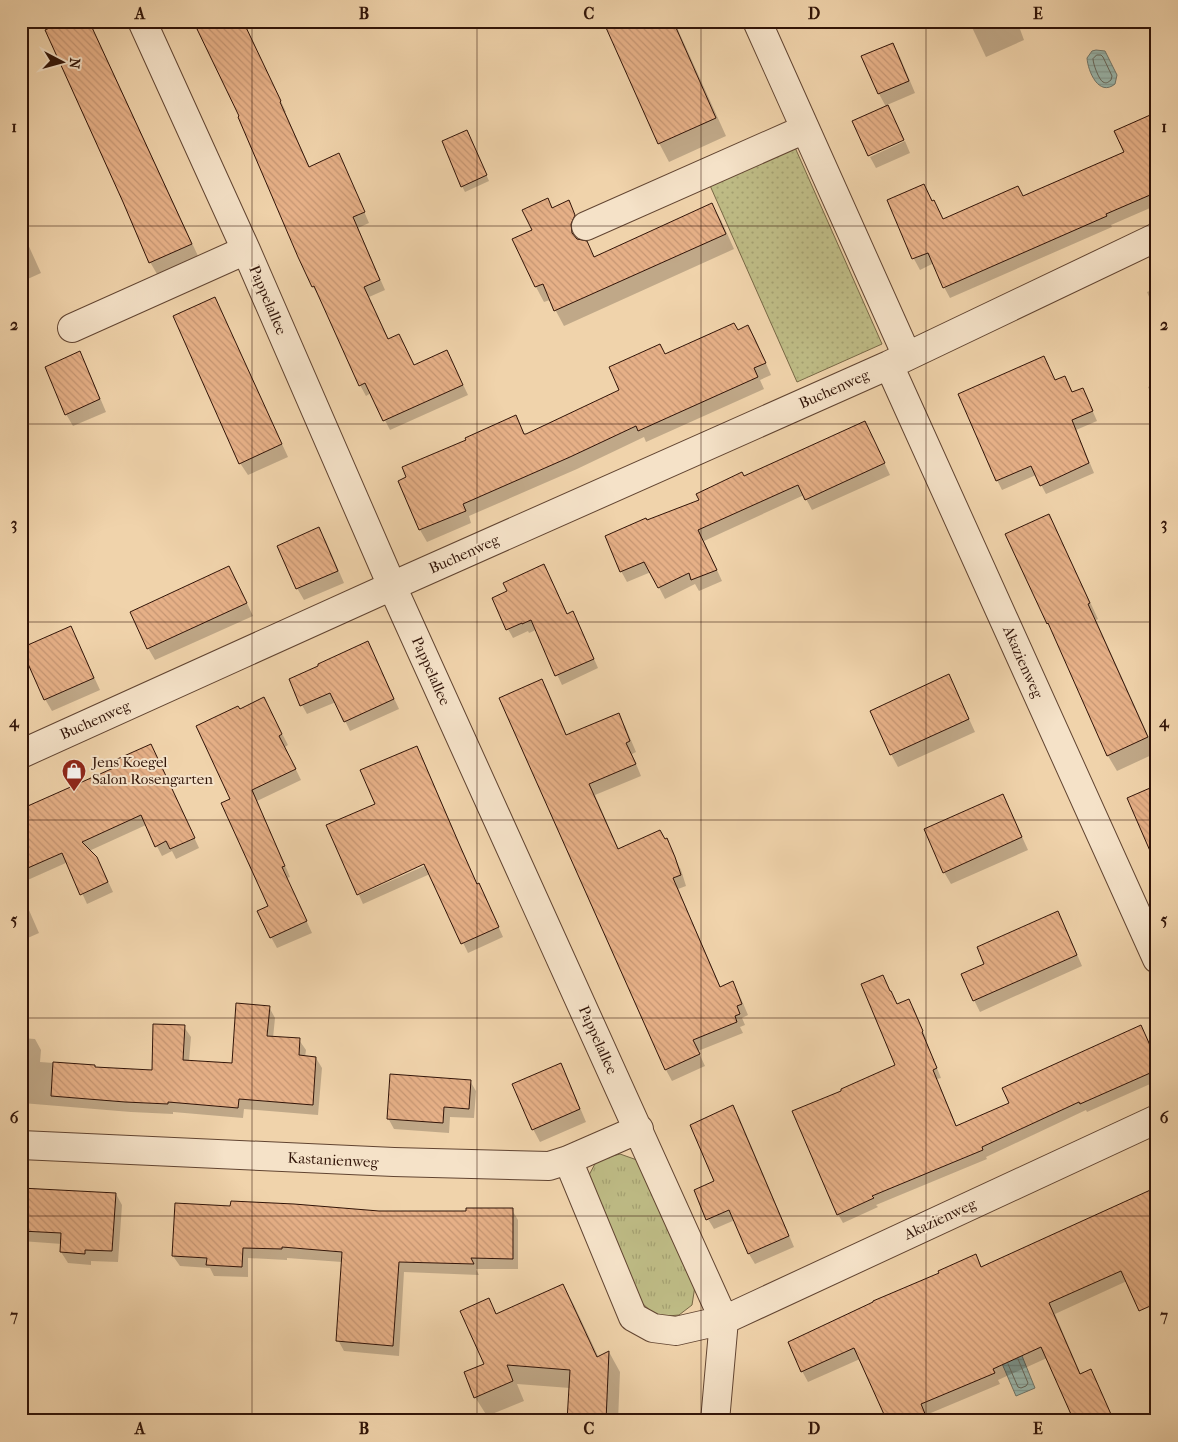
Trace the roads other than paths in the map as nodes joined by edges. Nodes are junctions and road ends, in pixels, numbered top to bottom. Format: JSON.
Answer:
{"nodes":[{"id":1,"x":142,"y":21,"type":"edge"},
{"id":2,"x":757,"y":21,"type":"edge"},
{"id":3,"x":805,"y":129,"type":"junction"},
{"id":4,"x":586,"y":226,"type":"dead end"},
{"id":5,"x":1157,"y":238,"type":"edge"},
{"id":6,"x":246,"y":250,"type":"junction"},
{"id":7,"x":72,"y":328,"type":"dead end"},
{"id":8,"x":898,"y":360,"type":"junction"},
{"id":9,"x":392,"y":586,"type":"junction"},
{"id":10,"x":21,"y":754,"type":"edge"},
{"id":11,"x":1157,"y":959,"type":"edge"},
{"id":12,"x":1157,"y":1119,"type":"edge"},
{"id":13,"x":638,"y":1129,"type":"junction"},
{"id":14,"x":21,"y":1145,"type":"edge"},
{"id":15,"x":568,"y":1160,"type":"junction"},
{"id":16,"x":724,"y":1320,"type":"junction"},
{"id":17,"x":715,"y":1421,"type":"edge"}],
"edges":[{"from":1,"to":6,"type":"street","name":"Pappelallee"},
{"from":2,"to":3,"type":"street"},
{"from":3,"to":4,"type":"street"},
{"from":3,"to":8,"type":"street"},
{"from":5,"to":8,"type":"street","name":"Buchenweg"},
{"from":6,"to":7,"type":"street"},
{"from":6,"to":9,"type":"street","name":"Pappelallee"},
{"from":8,"to":9,"type":"street","name":"Buchenweg"},
{"from":8,"to":11,"type":"street","name":"Akazienweg"},
{"from":9,"to":10,"type":"street","name":"Buchenweg"},
{"from":9,"to":13,"type":"street","name":"Pappelallee"},
{"from":12,"to":16,"type":"street","name":"Akazienweg"},
{"from":13,"to":15,"type":"street","name":"Kastanienweg"},
{"from":13,"to":16,"type":"street","name":"Pappelallee"},
{"from":14,"to":15,"type":"street","name":"Kastanienweg"},
{"from":15,"to":16,"type":"street"},
{"from":16,"to":17,"type":"street","name":"Pappelallee"}]}
